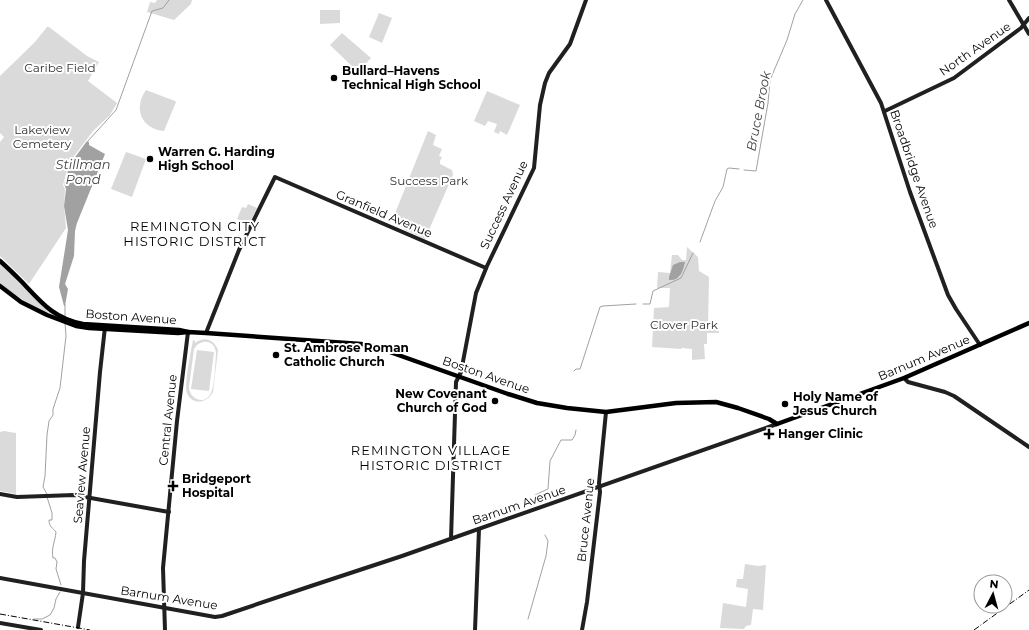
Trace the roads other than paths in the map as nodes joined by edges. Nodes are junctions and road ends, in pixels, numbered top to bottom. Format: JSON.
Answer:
{"nodes":[{"id":1,"x":586,"y":0,"type":"edge"},
{"id":2,"x":826,"y":0,"type":"edge"},
{"id":3,"x":1009,"y":0,"type":"edge"},
{"id":4,"x":1029,"y":18,"type":"edge"},
{"id":5,"x":1023,"y":25,"type":"junction"},
{"id":6,"x":1029,"y":34,"type":"edge"},
{"id":7,"x":884,"y":111,"type":"junction"},
{"id":8,"x":0,"y":261,"type":"edge"},
{"id":9,"x":486,"y":268,"type":"junction"},
{"id":10,"x":0,"y":286,"type":"edge"},
{"id":11,"x":37,"y":299,"type":"junction"},
{"id":12,"x":32,"y":308,"type":"junction"},
{"id":13,"x":64,"y":320,"type":"junction"},
{"id":14,"x":1029,"y":323,"type":"edge"},
{"id":15,"x":106,"y":327,"type":"junction"},
{"id":16,"x":188,"y":332,"type":"junction"},
{"id":17,"x":206,"y":333,"type":"junction"},
{"id":18,"x":980,"y":345,"type":"junction"},
{"id":19,"x":458,"y":377,"type":"junction"},
{"id":20,"x":904,"y":378,"type":"junction"},
{"id":21,"x":606,"y":412,"type":"junction"},
{"id":22,"x":776,"y":424,"type":"junction"},
{"id":23,"x":1029,"y":447,"type":"edge"},
{"id":24,"x":600,"y":487,"type":"junction"},
{"id":25,"x":0,"y":494,"type":"edge"},
{"id":26,"x":90,"y":498,"type":"junction"},
{"id":27,"x":168,"y":512,"type":"junction"},
{"id":28,"x":479,"y":529,"type":"junction"},
{"id":29,"x":451,"y":538,"type":"junction"},
{"id":30,"x":0,"y":578,"type":"edge"},
{"id":31,"x":82,"y":593,"type":"junction"},
{"id":32,"x":164,"y":607,"type":"junction"},
{"id":33,"x":0,"y":623,"type":"edge"},
{"id":34,"x":25,"y":627,"type":"junction"},
{"id":35,"x":78,"y":627,"type":"dead end"},
{"id":36,"x":18,"y":630,"type":"edge"},
{"id":37,"x":40,"y":630,"type":"edge"},
{"id":38,"x":165,"y":630,"type":"edge"},
{"id":39,"x":475,"y":630,"type":"edge"},
{"id":40,"x":582,"y":630,"type":"edge"}],
"edges":[{"from":1,"to":9,"type":"main road","name":"Success Avenue"},
{"from":2,"to":7,"type":"main road","name":"Broadbridge Avenue"},
{"from":3,"to":5,"type":"main road"},
{"from":4,"to":5,"type":"main road","name":"North Avenue"},
{"from":5,"to":6,"type":"main road"},
{"from":5,"to":7,"type":"main road","name":"North Avenue"},
{"from":7,"to":18,"type":"main road","name":"Broadbridge Avenue"},
{"from":8,"to":11,"type":"main road","name":"Boston Avenue"},
{"from":9,"to":17,"type":"main road","name":"Granfield Avenue"},
{"from":9,"to":19,"type":"main road","name":"Success Avenue"},
{"from":10,"to":12,"type":"main road","name":"Boston Avenue"},
{"from":11,"to":12,"type":"main road"},
{"from":11,"to":13,"type":"main road","name":"Boston Avenue"},
{"from":12,"to":13,"type":"main road","name":"Boston Avenue"},
{"from":13,"to":15,"type":"main road","name":"Boston Avenue"},
{"from":14,"to":18,"type":"main road","name":"Barnum Avenue"},
{"from":15,"to":16,"type":"main road","name":"Boston Avenue"},
{"from":15,"to":26,"type":"main road","name":"Seaview Avenue"},
{"from":16,"to":17,"type":"main road","name":"Boston Avenue"},
{"from":16,"to":27,"type":"main road","name":"Central Avenue"},
{"from":17,"to":19,"type":"main road","name":"Boston Avenue"},
{"from":18,"to":20,"type":"main road","name":"Barnum Avenue"},
{"from":19,"to":21,"type":"main road","name":"Boston Avenue"},
{"from":19,"to":29,"type":"main road","name":"Success Avenue"},
{"from":20,"to":22,"type":"main road","name":"Barnum Avenue"},
{"from":20,"to":23,"type":"main road"},
{"from":21,"to":22,"type":"main road","name":"Boston Avenue"},
{"from":21,"to":24,"type":"main road","name":"Bruce Avenue"},
{"from":22,"to":24,"type":"main road","name":"Barnum Avenue"},
{"from":24,"to":28,"type":"main road","name":"Barnum Avenue"},
{"from":24,"to":40,"type":"main road","name":"Bruce Avenue"},
{"from":25,"to":26,"type":"main road"},
{"from":26,"to":27,"type":"main road"},
{"from":26,"to":31,"type":"main road","name":"Seaview Avenue"},
{"from":27,"to":32,"type":"main road","name":"Central Avenue"},
{"from":28,"to":29,"type":"main road","name":"Barnum Avenue"},
{"from":28,"to":39,"type":"main road"},
{"from":29,"to":32,"type":"main road","name":"Barnum Avenue"},
{"from":30,"to":31,"type":"main road","name":"Barnum Avenue"},
{"from":31,"to":32,"type":"main road","name":"Barnum Avenue"},
{"from":31,"to":35,"type":"main road","name":"Seaview Avenue"},
{"from":32,"to":38,"type":"main road","name":"Central Avenue"},
{"from":33,"to":34,"type":"main road"},
{"from":34,"to":36,"type":"main road"},
{"from":34,"to":37,"type":"main road"}]}
